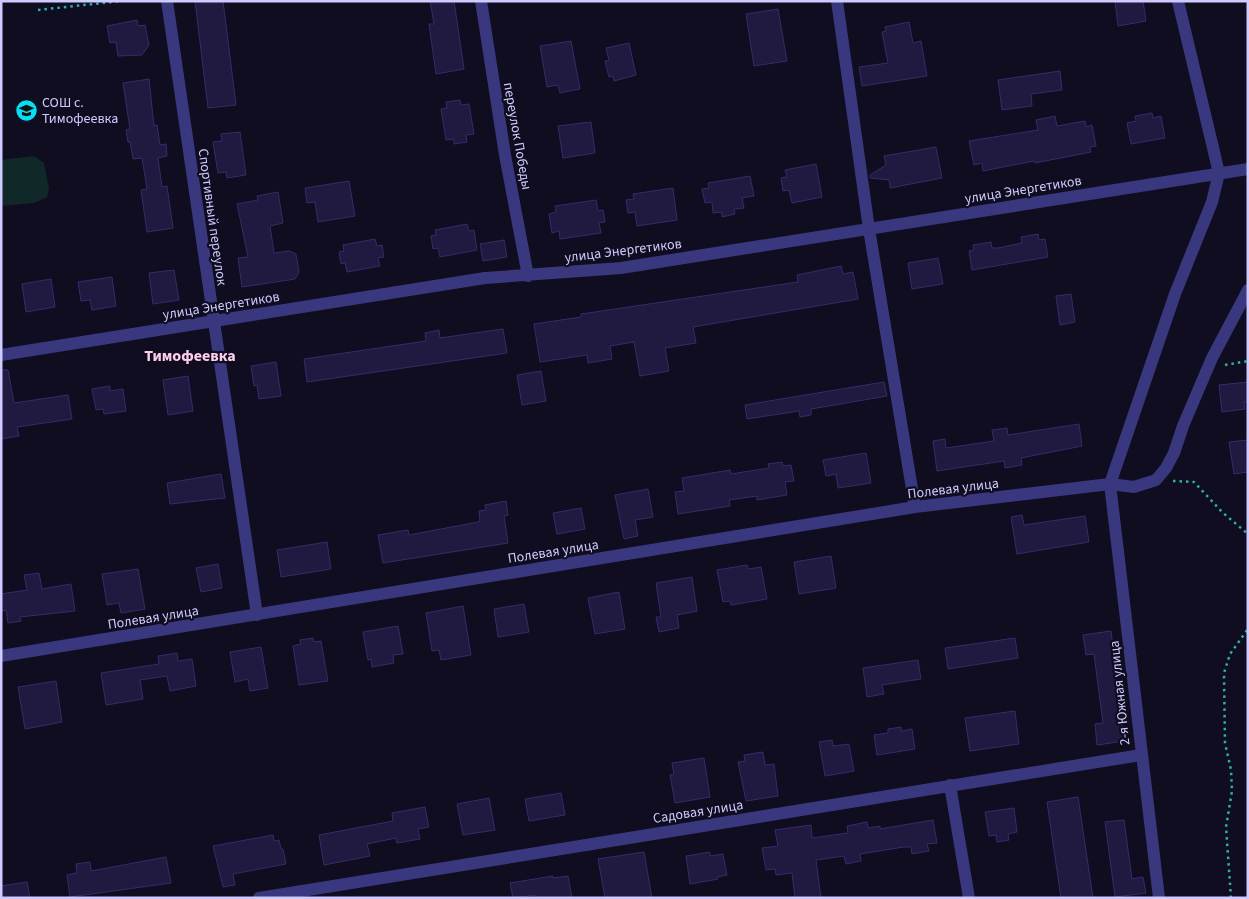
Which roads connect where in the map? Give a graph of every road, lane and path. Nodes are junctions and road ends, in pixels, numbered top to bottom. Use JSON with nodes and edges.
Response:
{"nodes":[{"id":1,"x":121,"y":1,"type":"edge"},
{"id":2,"x":167,"y":1,"type":"edge"},
{"id":3,"x":481,"y":1,"type":"edge"},
{"id":4,"x":837,"y":1,"type":"edge"},
{"id":5,"x":1178,"y":1,"type":"edge"},
{"id":6,"x":38,"y":10,"type":"dead end"},
{"id":7,"x":1248,"y":169,"type":"edge"},
{"id":8,"x":1219,"y":172,"type":"junction"},
{"id":9,"x":868,"y":229,"type":"junction"},
{"id":10,"x":528,"y":276,"type":"junction"},
{"id":11,"x":1248,"y":290,"type":"edge"},
{"id":12,"x":214,"y":321,"type":"junction"},
{"id":13,"x":1,"y":355,"type":"edge"},
{"id":14,"x":1248,"y":361,"type":"edge"},
{"id":15,"x":1208,"y":368,"type":"junction"},
{"id":16,"x":1156,"y":480,"type":"junction"},
{"id":17,"x":1110,"y":484,"type":"junction"},
{"id":18,"x":915,"y":507,"type":"junction"},
{"id":19,"x":1248,"y":534,"type":"edge"},
{"id":20,"x":257,"y":615,"type":"junction"},
{"id":21,"x":1248,"y":629,"type":"edge"},
{"id":22,"x":1,"y":656,"type":"edge"},
{"id":23,"x":1140,"y":755,"type":"junction"},
{"id":24,"x":950,"y":785,"type":"junction"},
{"id":25,"x":259,"y":898,"type":"edge"},
{"id":26,"x":969,"y":898,"type":"edge"},
{"id":27,"x":1159,"y":898,"type":"edge"},
{"id":28,"x":1230,"y":898,"type":"edge"}],
"edges":[{"from":1,"to":6,"type":"path"},
{"from":2,"to":12,"type":"street","name":"Спортивный переулок"},
{"from":3,"to":10,"type":"street","name":"переулок Победы"},
{"from":4,"to":9,"type":"street"},
{"from":5,"to":8,"type":"street"},
{"from":7,"to":8,"type":"street","name":"улица Энергетиков"},
{"from":8,"to":9,"type":"street","name":"улица Энергетиков"},
{"from":8,"to":17,"type":"street"},
{"from":9,"to":10,"type":"street","name":"улица Энергетиков"},
{"from":9,"to":18,"type":"street"},
{"from":10,"to":12,"type":"street","name":"улица Энергетиков"},
{"from":11,"to":15,"type":"street"},
{"from":12,"to":13,"type":"street","name":"улица Энергетиков"},
{"from":12,"to":20,"type":"street","name":"Спортивный переулок"},
{"from":14,"to":15,"type":"path"},
{"from":15,"to":16,"type":"street"},
{"from":16,"to":17,"type":"street","name":"Полевая улица"},
{"from":16,"to":19,"type":"path"},
{"from":17,"to":18,"type":"street","name":"Полевая улица"},
{"from":17,"to":23,"type":"street","name":"2-я Южная улица"},
{"from":18,"to":20,"type":"street","name":"Полевая улица"},
{"from":20,"to":22,"type":"street","name":"Полевая улица"},
{"from":21,"to":28,"type":"path"},
{"from":23,"to":24,"type":"street","name":"Садовая улица"},
{"from":23,"to":27,"type":"street","name":"2-я Южная улица"},
{"from":24,"to":25,"type":"street","name":"Садовая улица"},
{"from":24,"to":26,"type":"street"}]}
